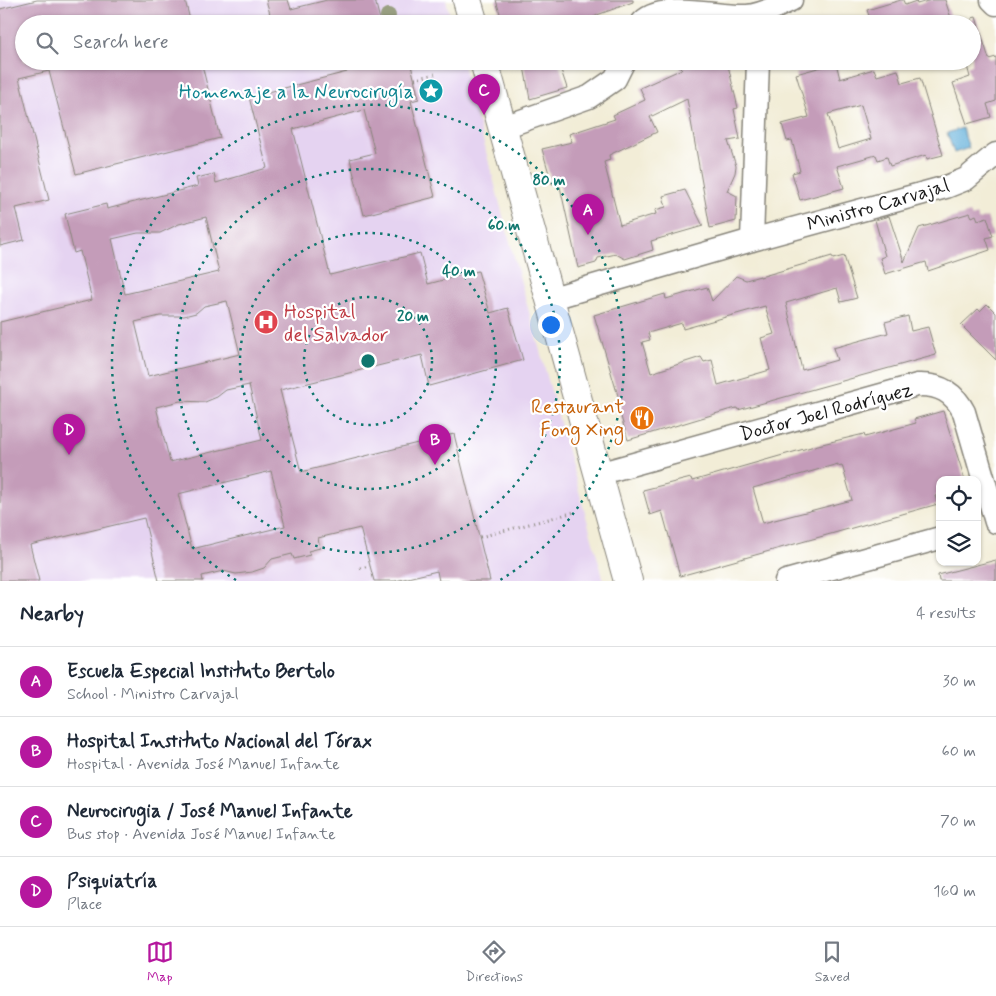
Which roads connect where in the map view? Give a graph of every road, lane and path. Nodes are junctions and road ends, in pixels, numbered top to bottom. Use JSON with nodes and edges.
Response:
{"nodes":[{"id":1,"x":467,"y":0,"type":"edge"},
{"id":2,"x":791,"y":0,"type":"edge"},
{"id":3,"x":992,"y":0,"type":"edge"},
{"id":4,"x":996,"y":4,"type":"edge"},
{"id":5,"x":471,"y":15,"type":"edge"},
{"id":6,"x":649,"y":15,"type":"edge"},
{"id":7,"x":732,"y":15,"type":"edge"},
{"id":8,"x":765,"y":15,"type":"edge"},
{"id":9,"x":486,"y":70,"type":"edge"},
{"id":10,"x":620,"y":70,"type":"edge"},
{"id":11,"x":758,"y":70,"type":"edge"},
{"id":12,"x":435,"y":74,"type":"dead end"},
{"id":13,"x":415,"y":79,"type":"dead end"},
{"id":14,"x":501,"y":128,"type":"junction"},
{"id":15,"x":996,"y":154,"type":"edge"},
{"id":16,"x":752,"y":240,"type":"junction"},
{"id":17,"x":549,"y":299,"type":"junction"},
{"id":18,"x":598,"y":474,"type":"junction"},
{"id":19,"x":575,"y":512,"type":"dead end"},
{"id":20,"x":996,"y":522,"type":"edge"},
{"id":21,"x":981,"y":526,"type":"edge"},
{"id":22,"x":480,"y":537,"type":"dead end"},
{"id":23,"x":936,"y":539,"type":"edge"},
{"id":24,"x":370,"y":566,"type":"dead end"},
{"id":25,"x":360,"y":568,"type":"dead end"},
{"id":26,"x":628,"y":581,"type":"edge"},
{"id":27,"x":786,"y":581,"type":"edge"}],
"edges":[{"from":1,"to":5,"type":"street"},
{"from":2,"to":8,"type":"street"},
{"from":3,"to":4,"type":"street"},
{"from":6,"to":7,"type":"street"},
{"from":9,"to":14,"type":"street"},
{"from":10,"to":14,"type":"street"},
{"from":11,"to":16,"type":"street"},
{"from":12,"to":13,"type":"path"},
{"from":14,"to":17,"type":"street"},
{"from":15,"to":16,"type":"street","name":"Ministro Carvajal"},
{"from":16,"to":17,"type":"street","name":"Ministro Carvajal"},
{"from":17,"to":18,"type":"street"},
{"from":18,"to":20,"type":"street","name":"Doctor Joel Rodríguez"},
{"from":18,"to":26,"type":"street"},
{"from":19,"to":22,"type":"path"},
{"from":20,"to":21,"type":"street"},
{"from":23,"to":27,"type":"street"},
{"from":24,"to":25,"type":"path"}]}
